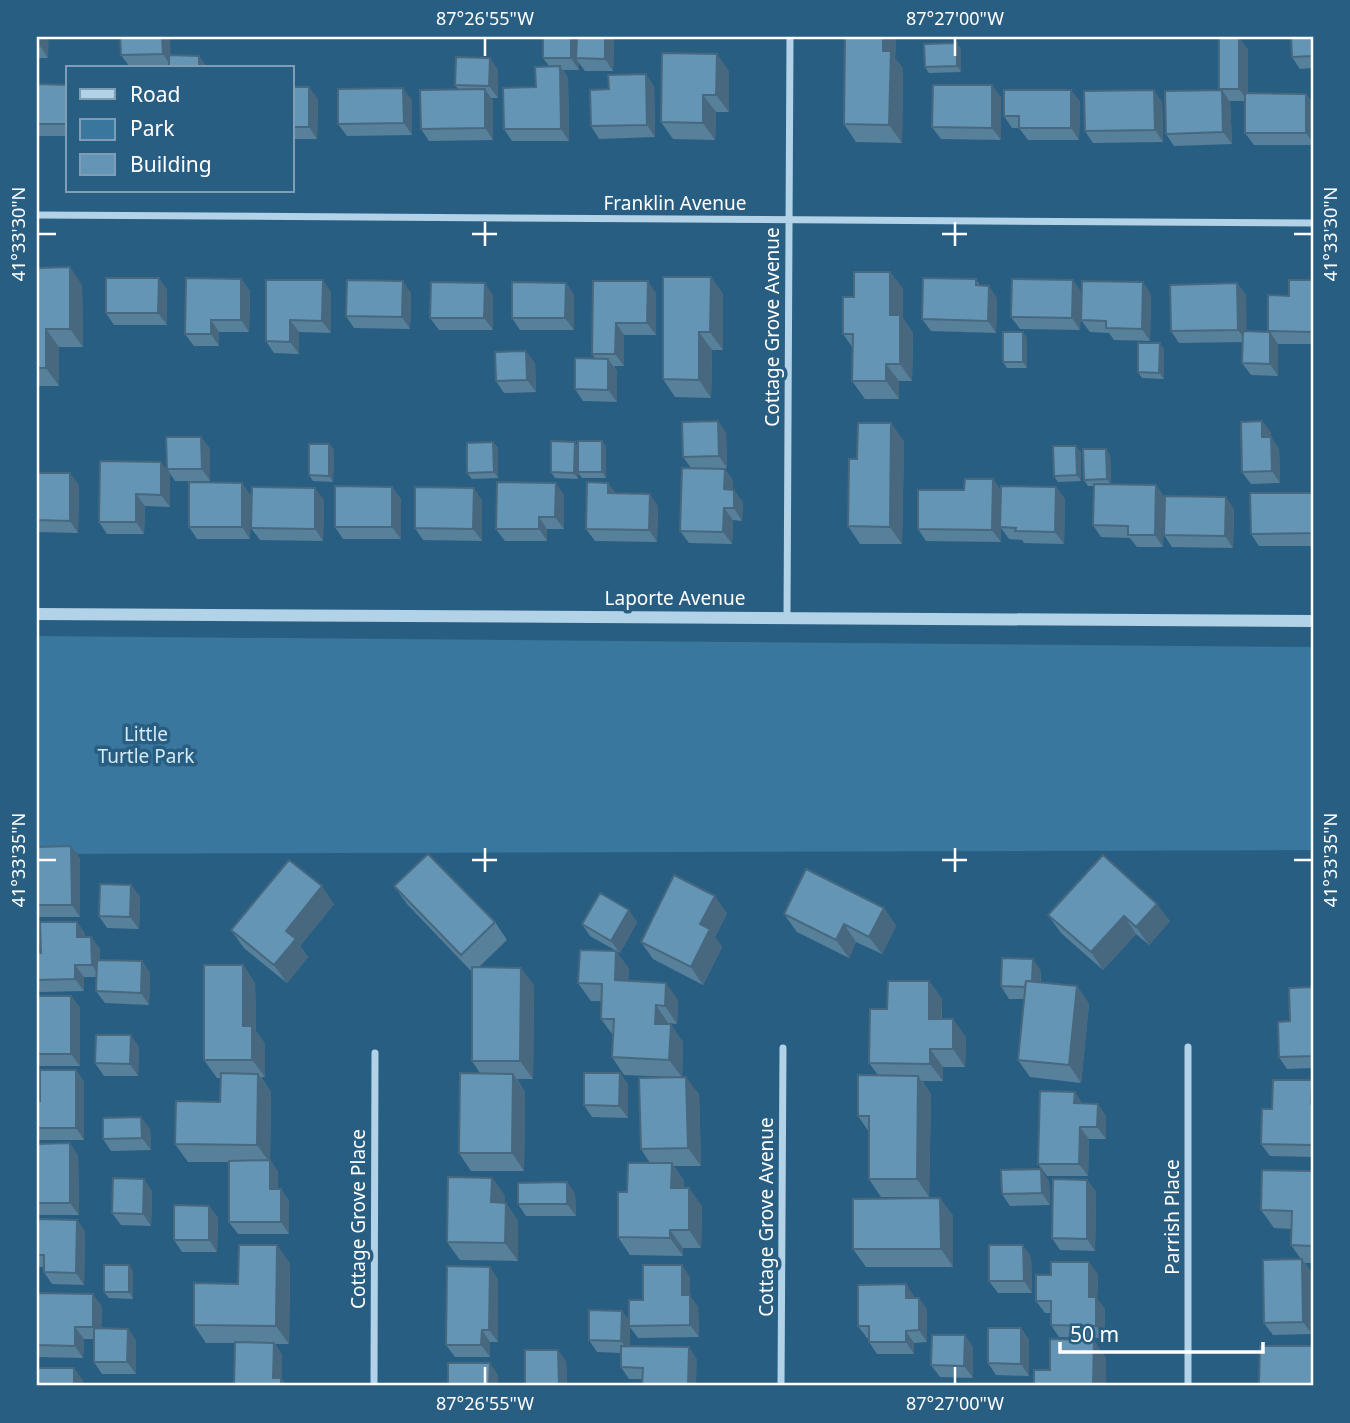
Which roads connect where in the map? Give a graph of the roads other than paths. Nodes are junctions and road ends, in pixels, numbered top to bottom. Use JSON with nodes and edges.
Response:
{"nodes":[{"id":1,"x":790,"y":37,"type":"edge"},
{"id":2,"x":37,"y":215,"type":"edge"},
{"id":3,"x":788,"y":220,"type":"junction"},
{"id":4,"x":1313,"y":223,"type":"edge"},
{"id":5,"x":37,"y":614,"type":"edge"},
{"id":6,"x":787,"y":617,"type":"junction"},
{"id":7,"x":1313,"y":621,"type":"edge"},
{"id":8,"x":1188,"y":1047,"type":"dead end"},
{"id":9,"x":783,"y":1048,"type":"dead end"},
{"id":10,"x":375,"y":1053,"type":"dead end"},
{"id":11,"x":373,"y":1386,"type":"edge"},
{"id":12,"x":781,"y":1386,"type":"edge"},
{"id":13,"x":1188,"y":1386,"type":"edge"}],
"edges":[{"from":1,"to":3,"type":"street","name":"Cottage Grove Avenue"},
{"from":2,"to":3,"type":"street","name":"Franklin Avenue"},
{"from":3,"to":4,"type":"street","name":"Franklin Avenue"},
{"from":3,"to":6,"type":"street","name":"Cottage Grove Avenue"},
{"from":5,"to":6,"type":"street","name":"Laporte Avenue"},
{"from":6,"to":7,"type":"street","name":"Laporte Avenue"},
{"from":8,"to":13,"type":"street","name":"Parrish Place"},
{"from":9,"to":12,"type":"street","name":"Cottage Grove Avenue"},
{"from":10,"to":11,"type":"street","name":"Cottage Grove Place"}]}
